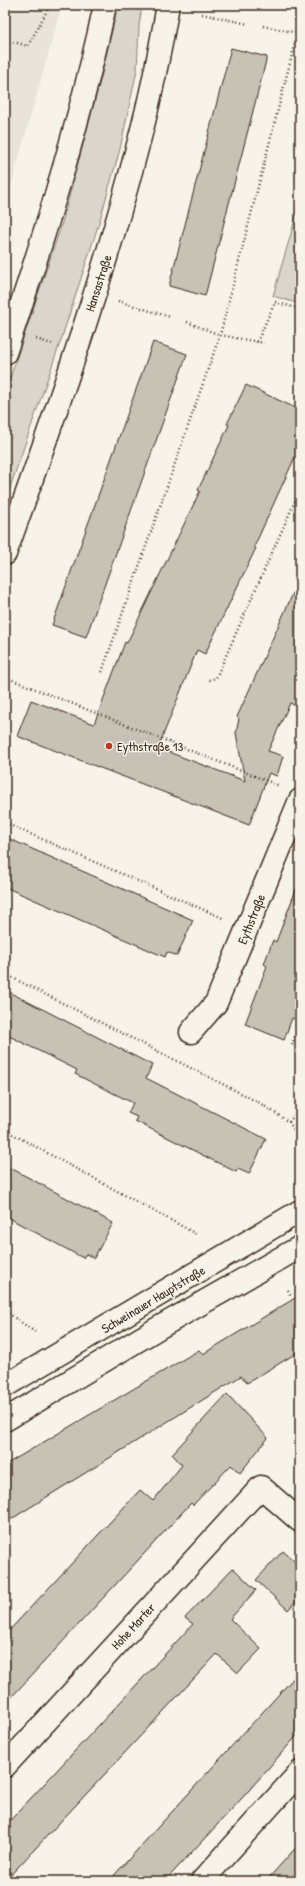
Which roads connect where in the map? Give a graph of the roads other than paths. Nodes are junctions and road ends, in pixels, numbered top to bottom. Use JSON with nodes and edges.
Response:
{"nodes":[{"id":1,"x":105,"y":5,"type":"edge"},
{"id":2,"x":168,"y":5,"type":"edge"},
{"id":3,"x":5,"y":352,"type":"edge"},
{"id":4,"x":5,"y":554,"type":"edge"},
{"id":5,"x":293,"y":794,"type":"edge"},
{"id":6,"x":191,"y":1032,"type":"dead end"},
{"id":7,"x":300,"y":1211,"type":"edge"},
{"id":8,"x":300,"y":1247,"type":"edge"},
{"id":9,"x":5,"y":1386,"type":"edge"},
{"id":10,"x":5,"y":1420,"type":"edge"},
{"id":11,"x":300,"y":1521,"type":"edge"},
{"id":12,"x":5,"y":1766,"type":"edge"},
{"id":13,"x":300,"y":1772,"type":"edge"},
{"id":14,"x":202,"y":1881,"type":"edge"}],
"edges":[{"from":1,"to":3,"type":"main road"},
{"from":2,"to":4,"type":"main road","name":"Hansastraße"},
{"from":5,"to":6,"type":"main road","name":"Eythstraße"},
{"from":7,"to":9,"type":"main road","name":"Schweinauer Hauptstraße"},
{"from":8,"to":10,"type":"main road"},
{"from":11,"to":12,"type":"main road","name":"Hohe Marter"},
{"from":13,"to":14,"type":"main road"}]}
